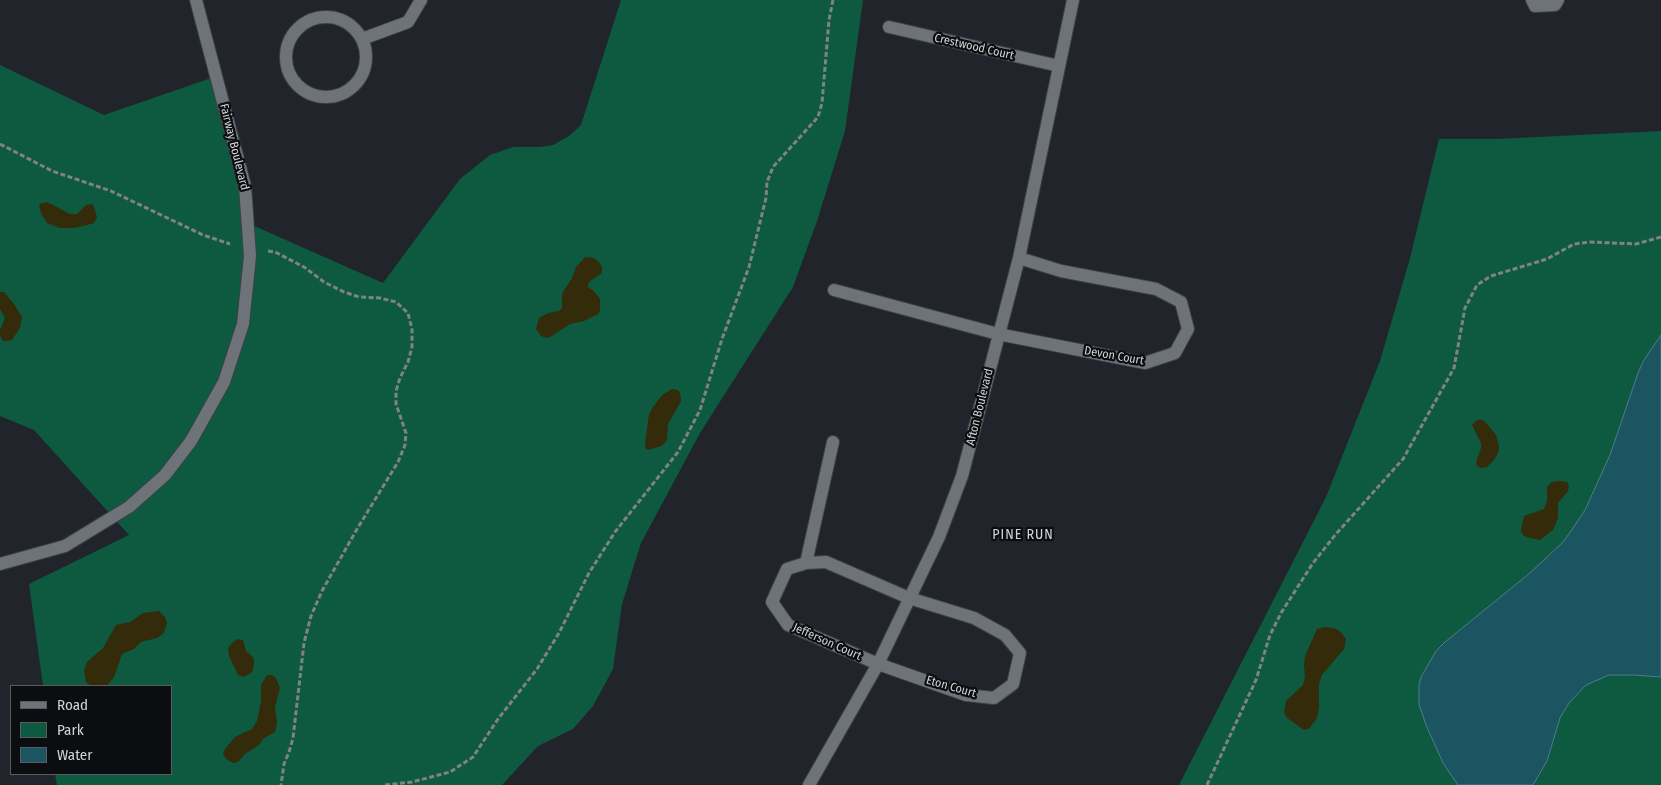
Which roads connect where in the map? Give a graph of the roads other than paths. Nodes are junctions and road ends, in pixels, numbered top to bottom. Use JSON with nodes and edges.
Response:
{"nodes":[{"id":1,"x":196,"y":0,"type":"edge"},
{"id":2,"x":421,"y":0,"type":"edge"},
{"id":3,"x":1073,"y":0,"type":"edge"},
{"id":4,"x":1532,"y":0,"type":"edge"},
{"id":5,"x":1558,"y":0,"type":"edge"},
{"id":6,"x":889,"y":27,"type":"dead end"},
{"id":7,"x":362,"y":39,"type":"junction"},
{"id":8,"x":1060,"y":66,"type":"junction"},
{"id":9,"x":1019,"y":258,"type":"junction"},
{"id":10,"x":834,"y":290,"type":"dead end"},
{"id":11,"x":998,"y":334,"type":"junction"},
{"id":12,"x":833,"y":442,"type":"dead end"},
{"id":13,"x":806,"y":563,"type":"junction"},
{"id":14,"x":0,"y":564,"type":"edge"},
{"id":15,"x":909,"y":598,"type":"junction"},
{"id":16,"x":878,"y":664,"type":"junction"},
{"id":17,"x":809,"y":785,"type":"edge"}],
"edges":[{"from":1,"to":14,"type":"street","name":"Fairway Boulevard"},
{"from":2,"to":7,"type":"street"},
{"from":3,"to":8,"type":"street","name":"Afton Boulevard"},
{"from":4,"to":5,"type":"street"},
{"from":6,"to":8,"type":"street","name":"Crestwood Court"},
{"from":7,"to":7,"type":"street"},
{"from":8,"to":9,"type":"street","name":"Afton Boulevard"},
{"from":9,"to":11,"type":"street","name":"Afton Boulevard"},
{"from":9,"to":11,"type":"street","name":"Devon Court"},
{"from":10,"to":11,"type":"street","name":"Devon Court"},
{"from":11,"to":15,"type":"street","name":"Afton Boulevard"},
{"from":12,"to":13,"type":"street"},
{"from":13,"to":15,"type":"street","name":"Jefferson Court"},
{"from":13,"to":16,"type":"street","name":"Jefferson Court"},
{"from":15,"to":16,"type":"street","name":"Afton Boulevard"},
{"from":15,"to":16,"type":"street","name":"Eton Court"},
{"from":16,"to":17,"type":"street","name":"Afton Boulevard"}]}
